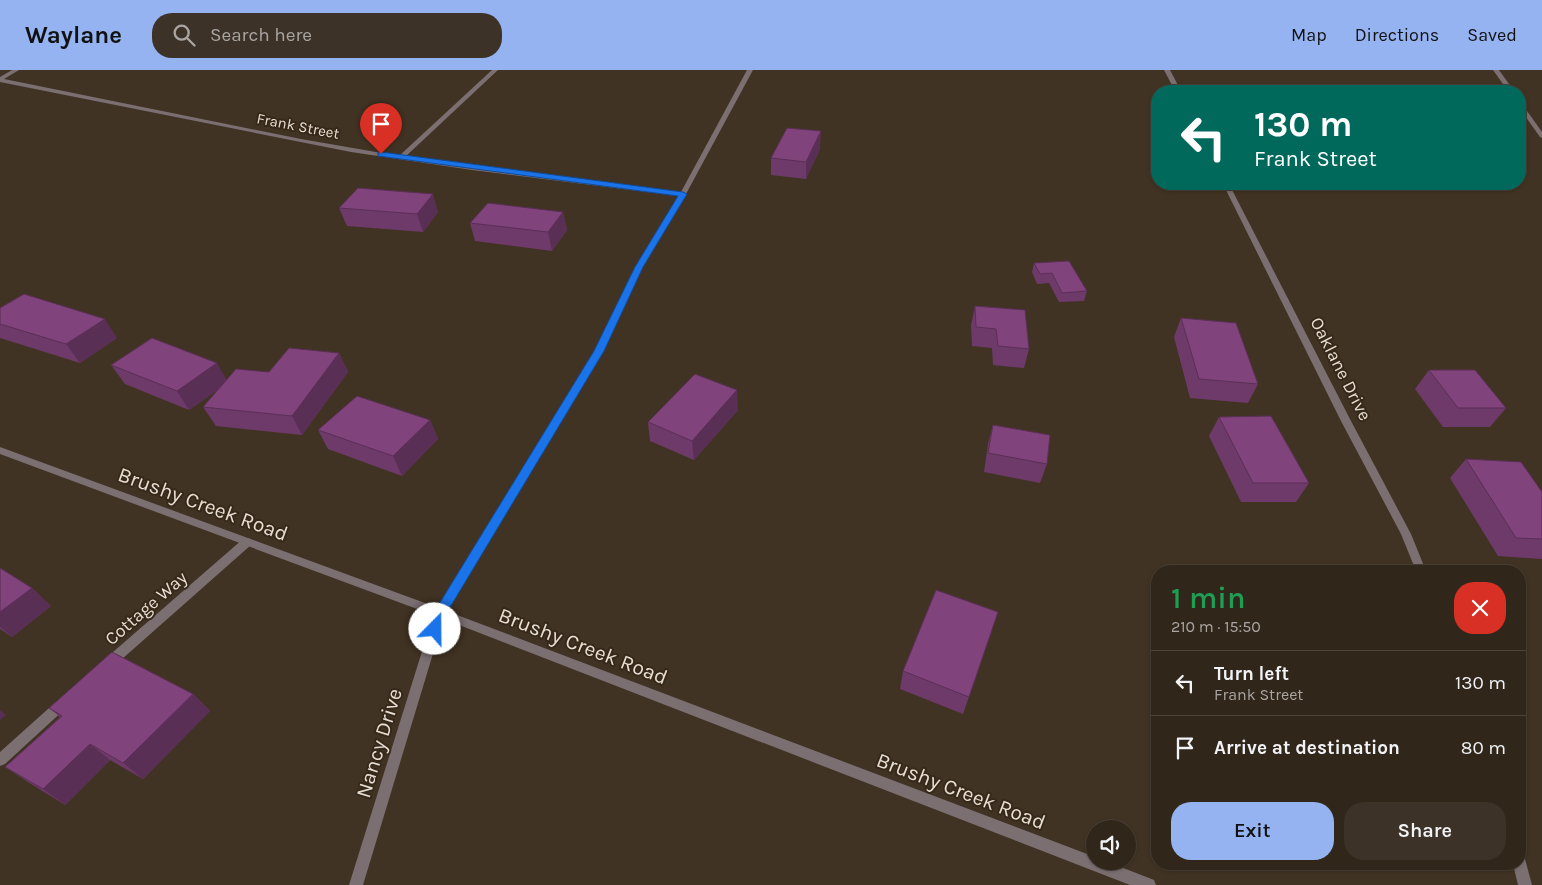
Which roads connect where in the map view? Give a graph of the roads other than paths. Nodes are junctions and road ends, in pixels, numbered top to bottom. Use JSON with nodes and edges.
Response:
{"nodes":[{"id":1,"x":16,"y":70,"type":"edge"},
{"id":2,"x":495,"y":70,"type":"edge"},
{"id":3,"x":750,"y":70,"type":"edge"},
{"id":4,"x":1167,"y":70,"type":"edge"},
{"id":5,"x":1496,"y":70,"type":"edge"},
{"id":6,"x":0,"y":79,"type":"edge"},
{"id":7,"x":1175,"y":85,"type":"edge"},
{"id":8,"x":1507,"y":85,"type":"edge"},
{"id":9,"x":1526,"y":113,"type":"edge"},
{"id":10,"x":1542,"y":136,"type":"edge"},
{"id":11,"x":400,"y":158,"type":"junction"},
{"id":12,"x":1229,"y":190,"type":"edge"},
{"id":13,"x":683,"y":194,"type":"junction"},
{"id":14,"x":0,"y":450,"type":"edge"},
{"id":15,"x":248,"y":542,"type":"junction"},
{"id":16,"x":1419,"y":565,"type":"edge"},
{"id":17,"x":440,"y":613,"type":"junction"},
{"id":18,"x":99,"y":672,"type":"edge"},
{"id":19,"x":70,"y":698,"type":"edge"},
{"id":20,"x":0,"y":760,"type":"edge"},
{"id":21,"x":1521,"y":870,"type":"edge"},
{"id":22,"x":356,"y":885,"type":"edge"},
{"id":23,"x":1149,"y":885,"type":"edge"},
{"id":24,"x":1525,"y":885,"type":"edge"}],
"edges":[{"from":1,"to":6,"type":"street"},
{"from":2,"to":11,"type":"street"},
{"from":3,"to":13,"type":"street","name":"Nancy Drive"},
{"from":4,"to":7,"type":"street"},
{"from":5,"to":8,"type":"street"},
{"from":6,"to":11,"type":"street","name":"Frank Street"},
{"from":9,"to":10,"type":"street"},
{"from":11,"to":13,"type":"street","name":"Frank Street"},
{"from":12,"to":16,"type":"street","name":"Oaklane Drive"},
{"from":13,"to":17,"type":"street","name":"Nancy Drive"},
{"from":14,"to":15,"type":"street","name":"Brushy Creek Road"},
{"from":15,"to":17,"type":"street","name":"Brushy Creek Road"},
{"from":15,"to":18,"type":"street","name":"Cottage Way"},
{"from":17,"to":22,"type":"street","name":"Nancy Drive"},
{"from":17,"to":23,"type":"street","name":"Brushy Creek Road"},
{"from":19,"to":20,"type":"street"},
{"from":21,"to":24,"type":"street"}]}
